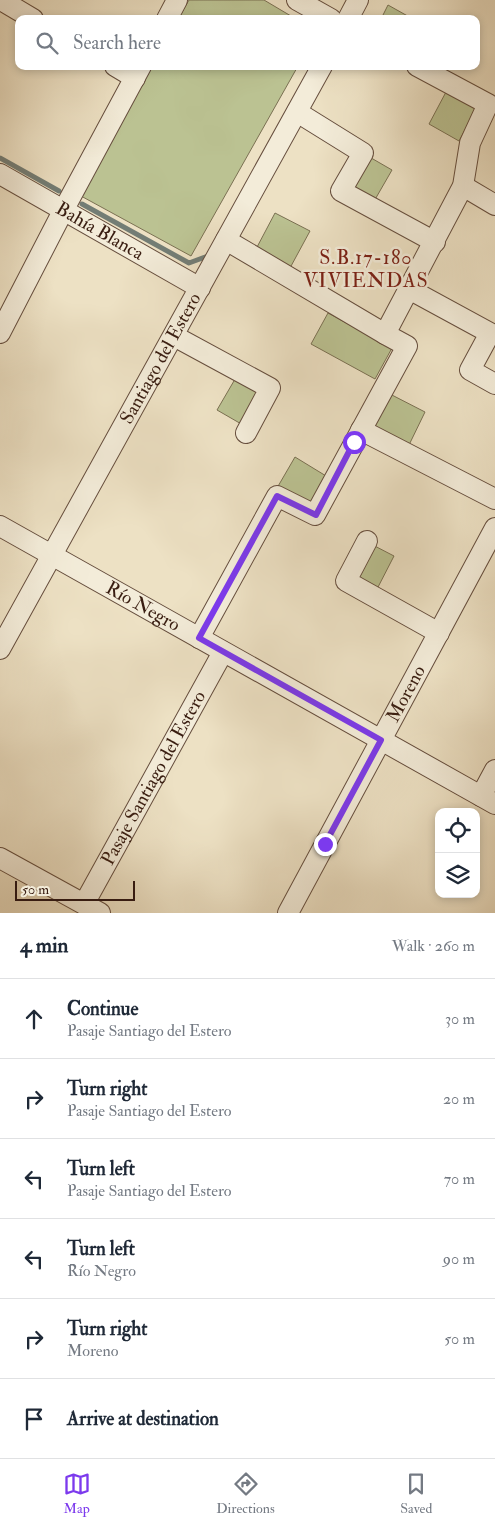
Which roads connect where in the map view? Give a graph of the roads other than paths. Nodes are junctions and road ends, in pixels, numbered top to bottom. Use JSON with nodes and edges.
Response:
{"nodes":[{"id":1,"x":1,"y":0,"type":"edge"},
{"id":2,"x":178,"y":0,"type":"edge"},
{"id":3,"x":297,"y":0,"type":"edge"},
{"id":4,"x":358,"y":0,"type":"edge"},
{"id":5,"x":26,"y":15,"type":"edge"},
{"id":6,"x":169,"y":15,"type":"edge"},
{"id":7,"x":324,"y":15,"type":"edge"},
{"id":8,"x":350,"y":15,"type":"edge"},
{"id":9,"x":320,"y":70,"type":"edge"},
{"id":10,"x":424,"y":70,"type":"edge"},
{"id":11,"x":138,"y":72,"type":"edge"},
{"id":12,"x":297,"y":112,"type":"junction"},
{"id":13,"x":0,"y":174,"type":"edge"},
{"id":14,"x":463,"y":186,"type":"junction"},
{"id":15,"x":495,"y":205,"type":"edge"},
{"id":16,"x":63,"y":211,"type":"junction"},
{"id":17,"x":226,"y":240,"type":"junction"},
{"id":18,"x":435,"y":242,"type":"junction"},
{"id":19,"x":200,"y":288,"type":"junction"},
{"id":20,"x":410,"y":289,"type":"junction"},
{"id":21,"x":2,"y":326,"type":"edge"},
{"id":22,"x":385,"y":334,"type":"junction"},
{"id":23,"x":174,"y":336,"type":"junction"},
{"id":24,"x":495,"y":384,"type":"edge"},
{"id":25,"x":361,"y":430,"type":"junction"},
{"id":26,"x":246,"y":433,"type":"dead end"},
{"id":27,"x":495,"y":499,"type":"edge"},
{"id":28,"x":0,"y":526,"type":"edge"},
{"id":29,"x":495,"y":528,"type":"edge"},
{"id":30,"x":367,"y":541,"type":"dead end"},
{"id":31,"x":53,"y":555,"type":"junction"},
{"id":32,"x":439,"y":632,"type":"junction"},
{"id":33,"x":199,"y":638,"type":"junction"},
{"id":34,"x":0,"y":650,"type":"edge"},
{"id":35,"x":223,"y":652,"type":"junction"},
{"id":36,"x":381,"y":740,"type":"junction"},
{"id":37,"x":495,"y":770,"type":"edge"},
{"id":38,"x":488,"y":800,"type":"edge"},
{"id":39,"x":0,"y":858,"type":"edge"},
{"id":40,"x":92,"y":908,"type":"edge"},
{"id":41,"x":288,"y":913,"type":"edge"}],
"edges":[{"from":1,"to":5,"type":"street"},
{"from":2,"to":6,"type":"street"},
{"from":3,"to":7,"type":"street"},
{"from":4,"to":8,"type":"street"},
{"from":9,"to":12,"type":"street","name":"Santiago del Estero"},
{"from":10,"to":14,"type":"street"},
{"from":11,"to":16,"type":"street"},
{"from":12,"to":17,"type":"street","name":"Santiago del Estero"},
{"from":12,"to":18,"type":"street"},
{"from":13,"to":16,"type":"street","name":"Bahía Blanca"},
{"from":14,"to":15,"type":"street"},
{"from":14,"to":18,"type":"street"},
{"from":16,"to":19,"type":"street","name":"Bahía Blanca"},
{"from":16,"to":21,"type":"street"},
{"from":17,"to":19,"type":"street","name":"Santiago del Estero"},
{"from":17,"to":22,"type":"street"},
{"from":18,"to":20,"type":"street"},
{"from":19,"to":23,"type":"street","name":"Santiago del Estero"},
{"from":20,"to":22,"type":"street"},
{"from":20,"to":24,"type":"street"},
{"from":22,"to":25,"type":"street"},
{"from":23,"to":26,"type":"street"},
{"from":23,"to":31,"type":"street","name":"Santiago del Estero"},
{"from":25,"to":27,"type":"street"},
{"from":25,"to":33,"type":"street"},
{"from":28,"to":31,"type":"street","name":"Río Negro"},
{"from":29,"to":32,"type":"street","name":"Moreno"},
{"from":30,"to":32,"type":"street"},
{"from":31,"to":33,"type":"street","name":"Río Negro"},
{"from":31,"to":34,"type":"street","name":"Santiago del Estero"},
{"from":32,"to":36,"type":"street","name":"Moreno"},
{"from":33,"to":35,"type":"street","name":"Río Negro"},
{"from":35,"to":36,"type":"street","name":"Río Negro"},
{"from":35,"to":40,"type":"street","name":"Pasaje Santiago del Estero"},
{"from":36,"to":38,"type":"street","name":"Río Negro"},
{"from":36,"to":41,"type":"street","name":"Moreno"},
{"from":37,"to":38,"type":"street"},
{"from":39,"to":40,"type":"street"}]}
